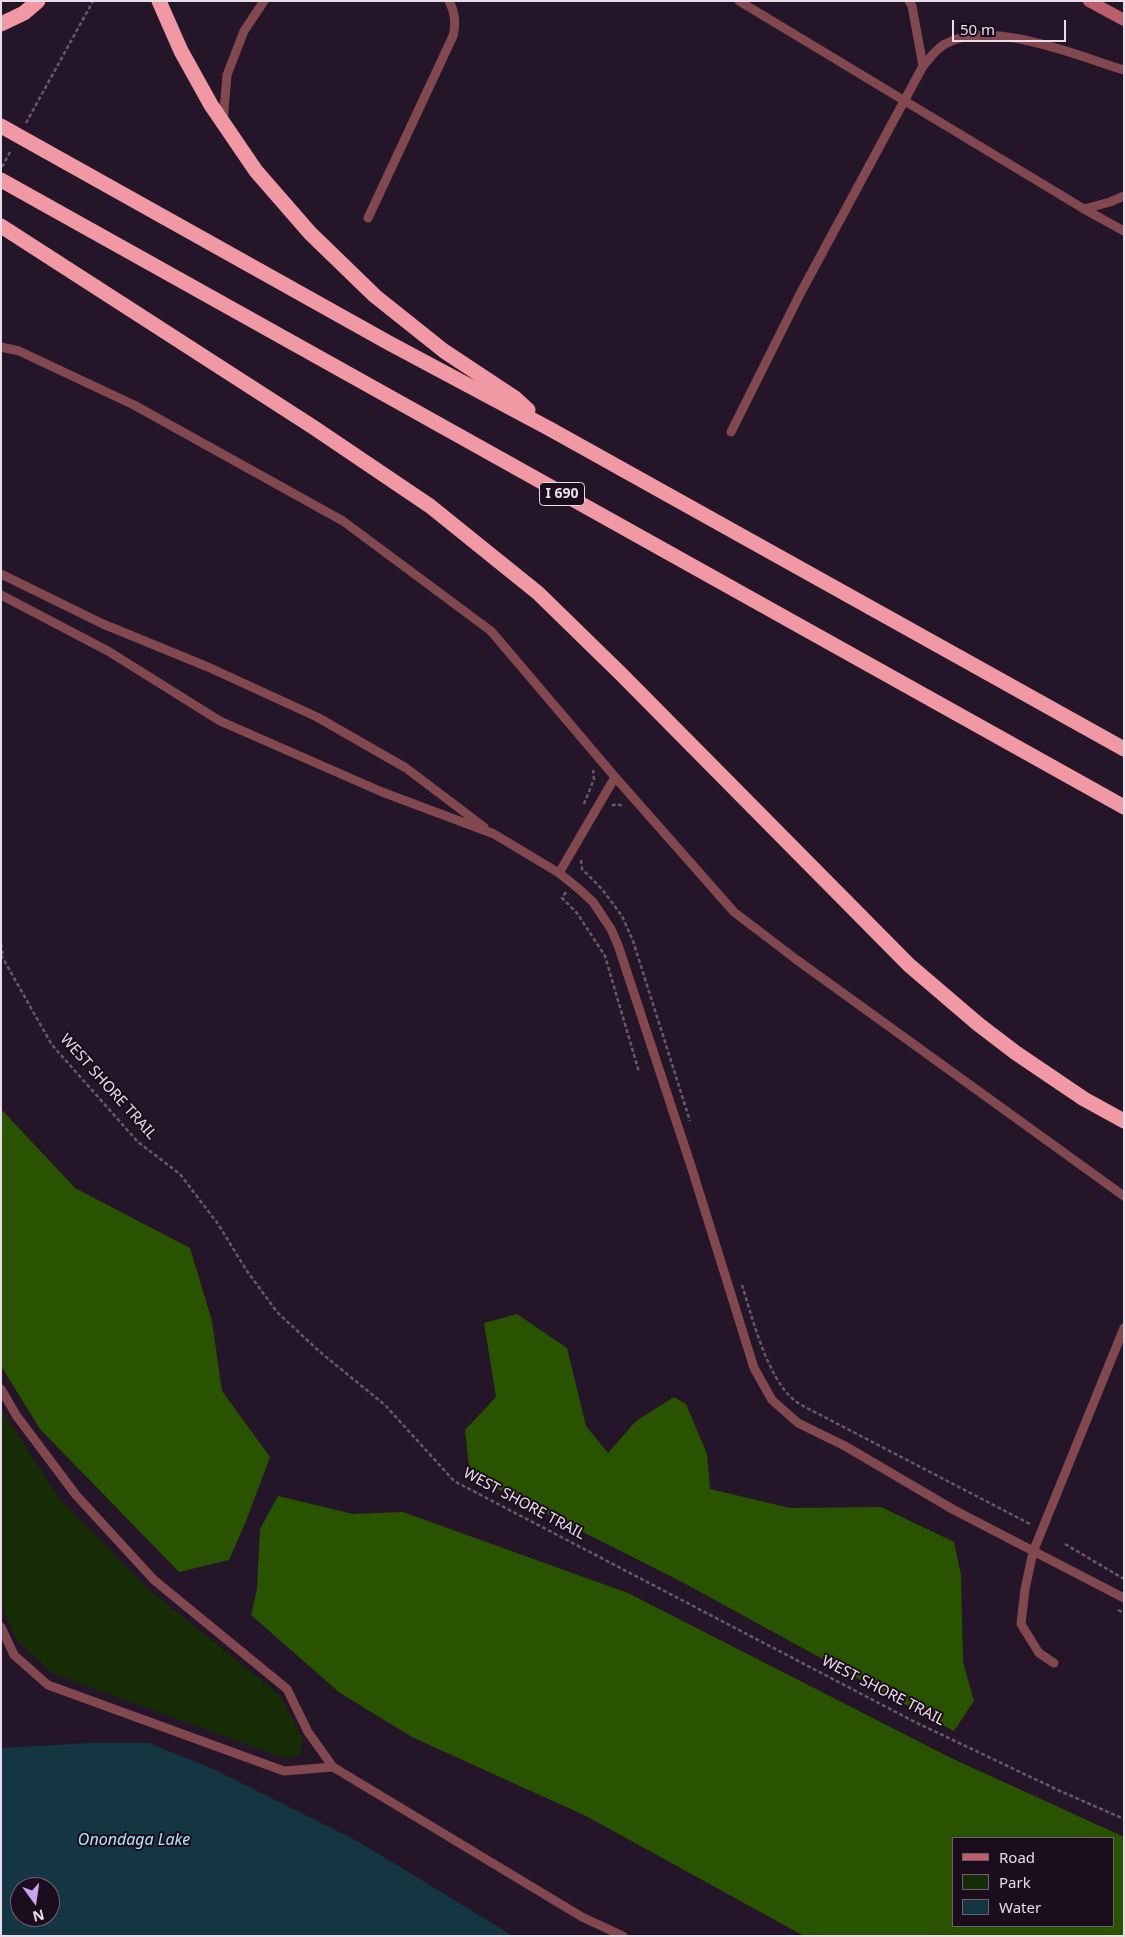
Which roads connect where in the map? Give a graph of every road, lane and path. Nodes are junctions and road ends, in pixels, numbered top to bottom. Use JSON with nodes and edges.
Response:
{"nodes":[{"id":1,"x":38,"y":1,"type":"edge"},
{"id":2,"x":93,"y":1,"type":"edge"},
{"id":3,"x":159,"y":1,"type":"edge"},
{"id":4,"x":264,"y":1,"type":"edge"},
{"id":5,"x":450,"y":1,"type":"edge"},
{"id":6,"x":738,"y":1,"type":"edge"},
{"id":7,"x":909,"y":1,"type":"edge"},
{"id":8,"x":1089,"y":1,"type":"edge"},
{"id":9,"x":1124,"y":20,"type":"edge"},
{"id":10,"x":1,"y":24,"type":"edge"},
{"id":11,"x":923,"y":66,"type":"junction"},
{"id":12,"x":1124,"y":70,"type":"edge"},
{"id":13,"x":223,"y":122,"type":"junction"},
{"id":14,"x":1,"y":126,"type":"edge"},
{"id":15,"x":24,"y":126,"type":"dead end"},
{"id":16,"x":15,"y":143,"type":"dead end"},
{"id":17,"x":1,"y":168,"type":"edge"},
{"id":18,"x":1,"y":180,"type":"edge"},
{"id":19,"x":1124,"y":196,"type":"edge"},
{"id":20,"x":1084,"y":209,"type":"junction"},
{"id":21,"x":368,"y":218,"type":"dead end"},
{"id":22,"x":1,"y":226,"type":"edge"},
{"id":23,"x":1124,"y":231,"type":"edge"},
{"id":24,"x":1,"y":347,"type":"edge"},
{"id":25,"x":550,"y":429,"type":"junction"},
{"id":26,"x":730,"y":432,"type":"dead end"},
{"id":27,"x":1,"y":574,"type":"edge"},
{"id":28,"x":1,"y":595,"type":"edge"},
{"id":29,"x":1124,"y":749,"type":"edge"},
{"id":30,"x":615,"y":777,"type":"junction"},
{"id":31,"x":1124,"y":807,"type":"edge"},
{"id":32,"x":494,"y":834,"type":"junction"},
{"id":33,"x":582,"y":869,"type":"dead end"},
{"id":34,"x":559,"y":873,"type":"junction"},
{"id":35,"x":586,"y":873,"type":"dead end"},
{"id":36,"x":572,"y":883,"type":"junction"},
{"id":37,"x":1,"y":944,"type":"edge"},
{"id":38,"x":1,"y":955,"type":"edge"},
{"id":39,"x":4,"y":959,"type":"junction"},
{"id":40,"x":639,"y":1072,"type":"dead end"},
{"id":41,"x":1124,"y":1121,"type":"edge"},
{"id":42,"x":692,"y":1128,"type":"dead end"},
{"id":43,"x":1124,"y":1196,"type":"edge"},
{"id":44,"x":742,"y":1284,"type":"dead end"},
{"id":45,"x":1124,"y":1328,"type":"edge"},
{"id":46,"x":1,"y":1389,"type":"edge"},
{"id":47,"x":1030,"y":1524,"type":"dead end"},
{"id":48,"x":1065,"y":1544,"type":"dead end"},
{"id":49,"x":1033,"y":1552,"type":"junction"},
{"id":50,"x":1124,"y":1579,"type":"edge"},
{"id":51,"x":1124,"y":1598,"type":"edge"},
{"id":52,"x":1,"y":1626,"type":"edge"},
{"id":53,"x":1054,"y":1663,"type":"dead end"},
{"id":54,"x":333,"y":1768,"type":"junction"},
{"id":55,"x":1124,"y":1818,"type":"edge"},
{"id":56,"x":623,"y":1936,"type":"edge"}],
"edges":[{"from":1,"to":10,"type":"highway"},
{"from":2,"to":15,"type":"path"},
{"from":3,"to":13,"type":"highway"},
{"from":4,"to":13,"type":"lane"},
{"from":5,"to":21,"type":"lane"},
{"from":6,"to":20,"type":"lane"},
{"from":7,"to":11,"type":"lane"},
{"from":8,"to":9,"type":"main road"},
{"from":11,"to":12,"type":"lane"},
{"from":11,"to":26,"type":"lane"},
{"from":13,"to":25,"type":"highway"},
{"from":14,"to":25,"type":"highway"},
{"from":16,"to":17,"type":"path"},
{"from":18,"to":31,"type":"highway","number":"I 690"},
{"from":19,"to":20,"type":"lane"},
{"from":20,"to":23,"type":"lane"},
{"from":22,"to":41,"type":"highway"},
{"from":24,"to":30,"type":"lane"},
{"from":25,"to":29,"type":"highway"},
{"from":27,"to":32,"type":"lane"},
{"from":28,"to":32,"type":"lane"},
{"from":30,"to":34,"type":"lane"},
{"from":30,"to":43,"type":"lane"},
{"from":32,"to":34,"type":"lane"},
{"from":33,"to":36,"type":"path"},
{"from":34,"to":36,"type":"lane"},
{"from":35,"to":42,"type":"path"},
{"from":36,"to":40,"type":"path"},
{"from":36,"to":49,"type":"lane"},
{"from":37,"to":39,"type":"path","name":"WEST SHORE TRAIL"},
{"from":38,"to":39,"type":"path","name":"WEST SHORE TRAIL"},
{"from":39,"to":55,"type":"path","name":"WEST SHORE TRAIL"},
{"from":44,"to":47,"type":"path"},
{"from":45,"to":49,"type":"lane"},
{"from":46,"to":54,"type":"lane"},
{"from":48,"to":50,"type":"path"},
{"from":49,"to":51,"type":"lane"},
{"from":49,"to":53,"type":"lane"},
{"from":52,"to":54,"type":"lane"},
{"from":54,"to":56,"type":"lane"}]}
